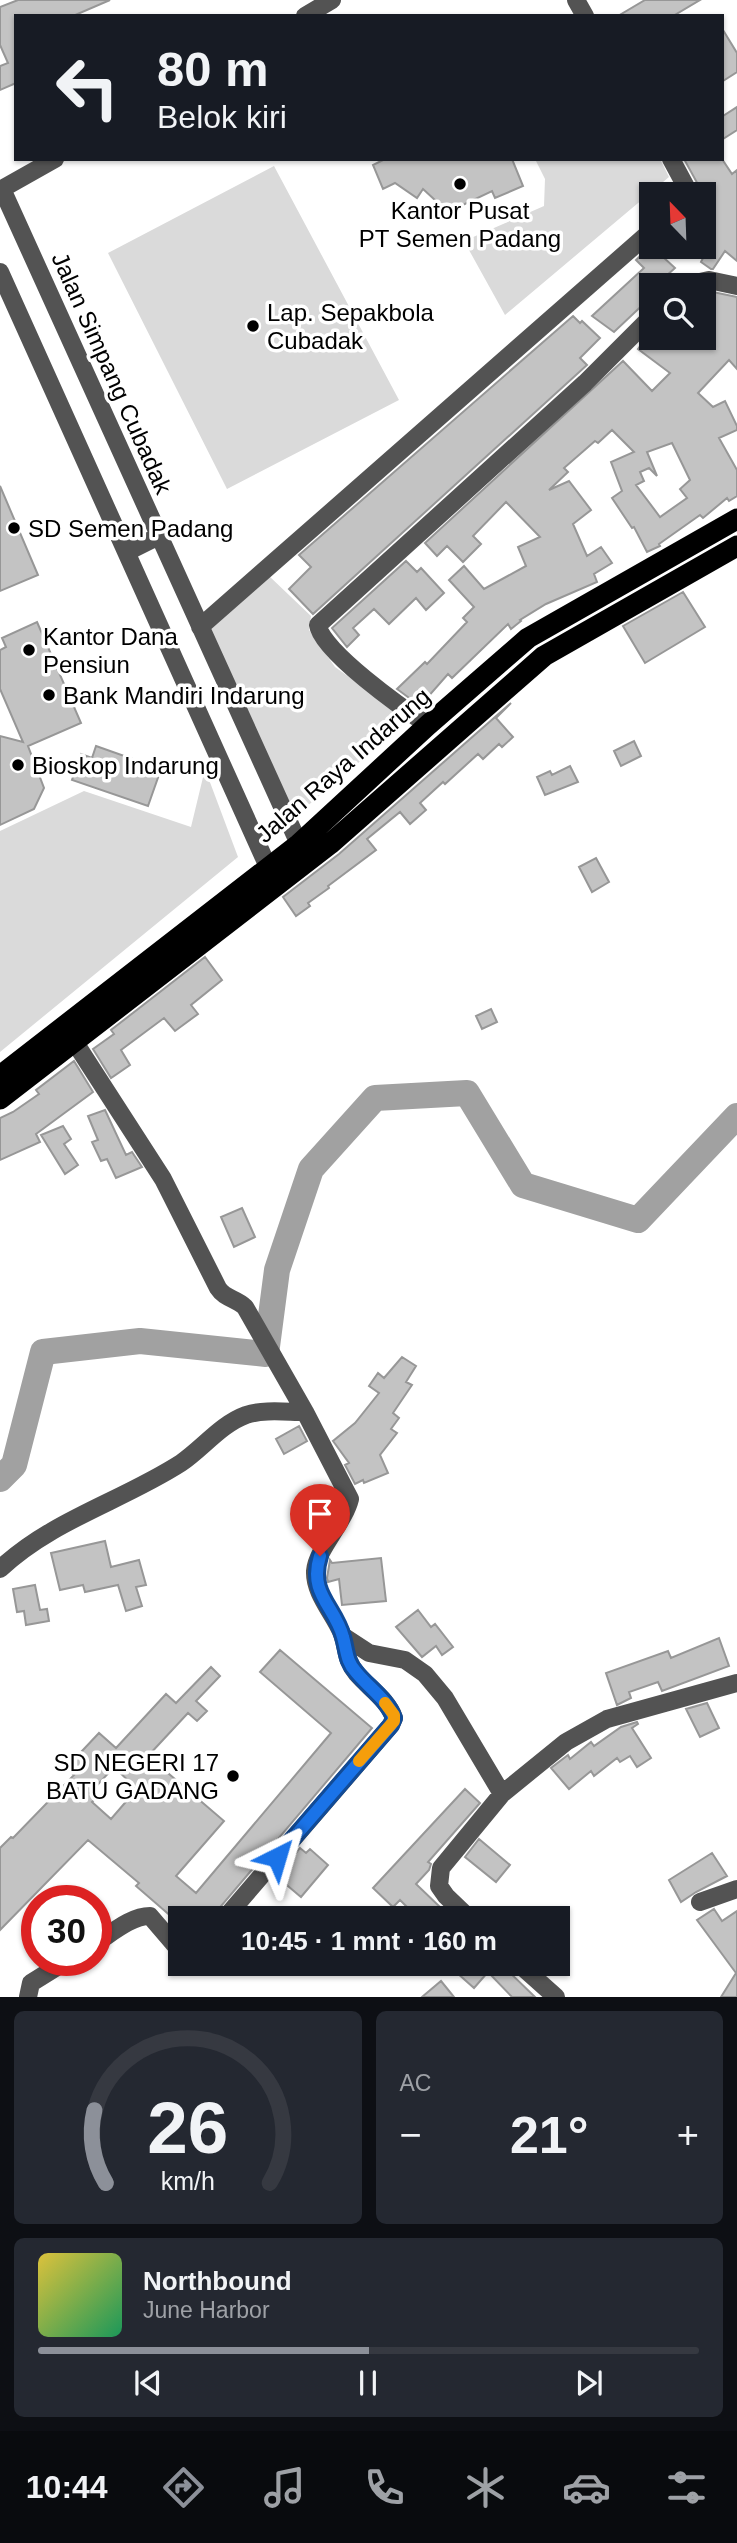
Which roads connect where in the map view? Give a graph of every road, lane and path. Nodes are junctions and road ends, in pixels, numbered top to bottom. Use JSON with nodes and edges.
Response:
{"nodes":[{"id":1,"x":332,"y":0,"type":"edge"},
{"id":2,"x":308,"y":14,"type":"edge"},
{"id":3,"x":52,"y":161,"type":"edge"},
{"id":4,"x":672,"y":161,"type":"edge"},
{"id":5,"x":683,"y":182,"type":"edge"},
{"id":6,"x":1,"y":190,"type":"edge"},
{"id":7,"x":639,"y":242,"type":"edge"},
{"id":8,"x":0,"y":272,"type":"edge"},
{"id":9,"x":716,"y":282,"type":"edge"},
{"id":10,"x":737,"y":286,"type":"edge"},
{"id":11,"x":639,"y":329,"type":"edge"},
{"id":12,"x":737,"y":519,"type":"edge"},
{"id":13,"x":159,"y":536,"type":"junction"},
{"id":14,"x":704,"y":539,"type":"junction"},
{"id":15,"x":737,"y":546,"type":"edge"},
{"id":16,"x":127,"y":552,"type":"junction"},
{"id":17,"x":715,"y":559,"type":"junction"},
{"id":18,"x":200,"y":627,"type":"junction"},
{"id":19,"x":428,"y":725,"type":"junction"},
{"id":20,"x":299,"y":844,"type":"junction"},
{"id":21,"x":267,"y":867,"type":"junction"},
{"id":22,"x":300,"y":868,"type":"junction"},
{"id":23,"x":277,"y":887,"type":"junction"},
{"id":24,"x":74,"y":1041,"type":"junction"},
{"id":25,"x":0,"y":1076,"type":"edge"},
{"id":26,"x":0,"y":1098,"type":"edge"},
{"id":27,"x":305,"y":1412,"type":"junction"},
{"id":28,"x":0,"y":1569,"type":"edge"},
{"id":29,"x":343,"y":1636,"type":"junction"},
{"id":30,"x":735,"y":1689,"type":"edge"},
{"id":31,"x":502,"y":1794,"type":"junction"},
{"id":32,"x":737,"y":1889,"type":"edge"},
{"id":33,"x":700,"y":1902,"type":"dead end"},
{"id":34,"x":235,"y":1906,"type":"edge"},
{"id":35,"x":456,"y":1906,"type":"edge"},
{"id":36,"x":112,"y":1933,"type":"edge"},
{"id":37,"x":168,"y":1937,"type":"edge"},
{"id":38,"x":43,"y":1976,"type":"edge"},
{"id":39,"x":532,"y":1976,"type":"edge"},
{"id":40,"x":28,"y":1997,"type":"edge"},
{"id":41,"x":556,"y":1997,"type":"edge"}],
"edges":[{"from":1,"to":2,"type":"street"},
{"from":3,"to":6,"type":"street"},
{"from":4,"to":5,"type":"street"},
{"from":6,"to":13,"type":"street","name":"Jalan Simpang Cubadak"},
{"from":7,"to":18,"type":"street"},
{"from":8,"to":16,"type":"street"},
{"from":9,"to":10,"type":"street"},
{"from":11,"to":19,"type":"street"},
{"from":12,"to":14,"type":"highway","name":"Jalan Raya Indarung"},
{"from":13,"to":16,"type":"street"},
{"from":13,"to":18,"type":"street","name":"Jalan Simpang Cubadak"},
{"from":14,"to":17,"type":"highway"},
{"from":14,"to":19,"type":"highway","name":"Jalan Raya Indarung"},
{"from":15,"to":17,"type":"highway","name":"Jalan Raya Indarung"},
{"from":16,"to":21,"type":"street"},
{"from":17,"to":22,"type":"highway","name":"Jalan Raya Indarung"},
{"from":18,"to":20,"type":"street","name":"Jalan Simpang Cubadak"},
{"from":19,"to":20,"type":"highway","name":"Jalan Raya Indarung"},
{"from":20,"to":21,"type":"highway","name":"Jalan Raya Indarung"},
{"from":20,"to":22,"type":"street"},
{"from":21,"to":23,"type":"street"},
{"from":21,"to":25,"type":"highway","name":"Jalan Raya Indarung"},
{"from":22,"to":23,"type":"highway","name":"Jalan Raya Indarung"},
{"from":23,"to":24,"type":"highway","name":"Jalan Raya Indarung"},
{"from":24,"to":26,"type":"highway","name":"Jalan Raya Indarung"},
{"from":24,"to":27,"type":"street"},
{"from":27,"to":28,"type":"street"},
{"from":27,"to":29,"type":"street"},
{"from":29,"to":31,"type":"street"},
{"from":29,"to":34,"type":"street"},
{"from":30,"to":31,"type":"street"},
{"from":31,"to":35,"type":"street"},
{"from":32,"to":33,"type":"street"},
{"from":36,"to":37,"type":"street"},
{"from":38,"to":40,"type":"street"},
{"from":39,"to":41,"type":"street"}]}
